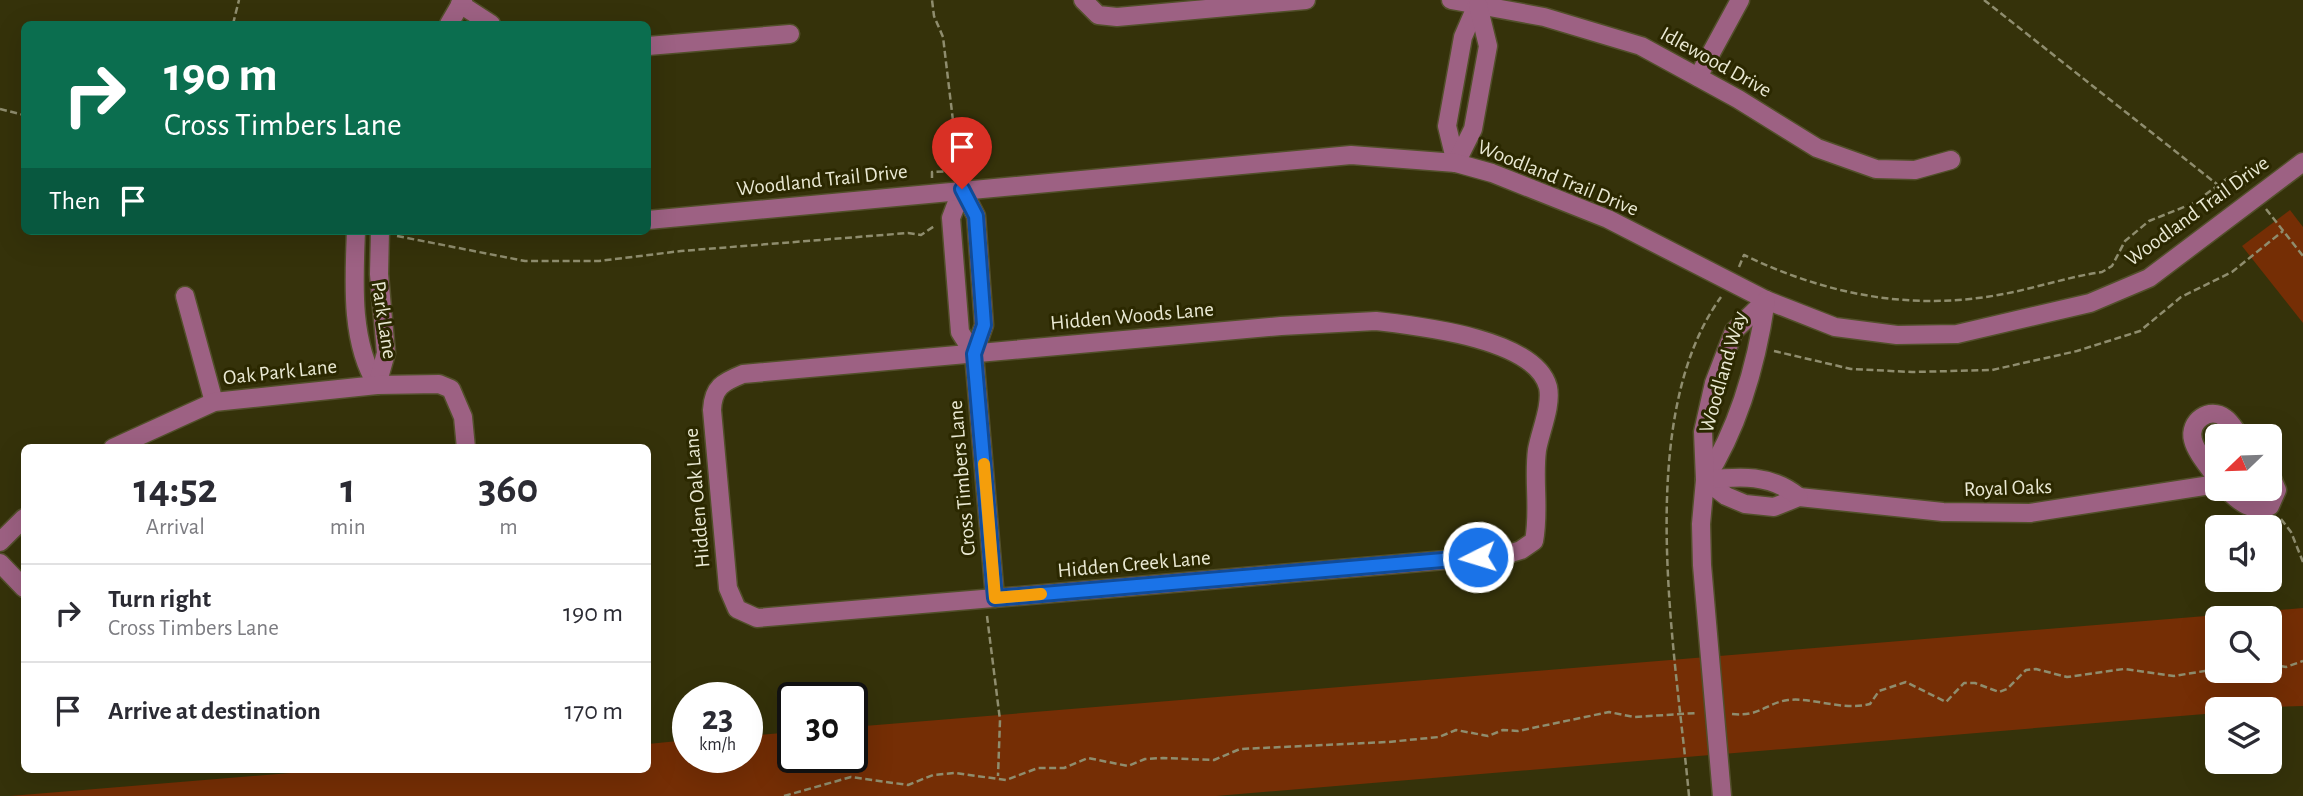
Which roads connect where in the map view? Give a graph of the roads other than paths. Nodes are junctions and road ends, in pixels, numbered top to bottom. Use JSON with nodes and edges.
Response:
{"nodes":[{"id":1,"x":1083,"y":0,"type":"edge"},
{"id":2,"x":1306,"y":0,"type":"edge"},
{"id":3,"x":1451,"y":0,"type":"edge"},
{"id":4,"x":1740,"y":0,"type":"edge"},
{"id":5,"x":461,"y":2,"type":"edge"},
{"id":6,"x":1479,"y":2,"type":"edge"},
{"id":7,"x":451,"y":21,"type":"edge"},
{"id":8,"x":487,"y":21,"type":"edge"},
{"id":9,"x":790,"y":34,"type":"dead end"},
{"id":10,"x":651,"y":46,"type":"edge"},
{"id":11,"x":1698,"y":77,"type":"junction"},
{"id":12,"x":1951,"y":160,"type":"dead end"},
{"id":13,"x":2303,"y":162,"type":"edge"},
{"id":14,"x":1456,"y":163,"type":"junction"},
{"id":15,"x":962,"y":189,"type":"junction"},
{"id":16,"x":651,"y":220,"type":"edge"},
{"id":17,"x":356,"y":235,"type":"edge"},
{"id":18,"x":380,"y":235,"type":"edge"},
{"id":19,"x":185,"y":296,"type":"dead end"},
{"id":20,"x":1766,"y":300,"type":"junction"},
{"id":21,"x":974,"y":354,"type":"junction"},
{"id":22,"x":720,"y":384,"type":"joint"},
{"id":23,"x":377,"y":385,"type":"junction"},
{"id":24,"x":214,"y":402,"type":"junction"},
{"id":25,"x":2230,"y":424,"type":"edge"},
{"id":26,"x":122,"y":444,"type":"edge"},
{"id":27,"x":466,"y":444,"type":"edge"},
{"id":28,"x":2205,"y":460,"type":"edge"},
{"id":29,"x":1705,"y":480,"type":"junction"},
{"id":30,"x":2205,"y":486,"type":"edge"},
{"id":31,"x":1799,"y":497,"type":"junction"},
{"id":32,"x":2238,"y":501,"type":"edge"},
{"id":33,"x":2272,"y":501,"type":"edge"},
{"id":34,"x":21,"y":521,"type":"edge"},
{"id":35,"x":0,"y":541,"type":"edge"},
{"id":36,"x":1534,"y":541,"type":"joint"},
{"id":37,"x":0,"y":563,"type":"edge"},
{"id":38,"x":21,"y":585,"type":"edge"},
{"id":39,"x":990,"y":599,"type":"junction"},
{"id":40,"x":737,"y":609,"type":"joint"},
{"id":41,"x":1722,"y":796,"type":"edge"}],
"edges":[{"from":1,"to":2,"type":"street"},
{"from":3,"to":6,"type":"street","name":"Idlewood Drive"},
{"from":4,"to":11,"type":"street"},
{"from":5,"to":7,"type":"street"},
{"from":5,"to":8,"type":"street"},
{"from":6,"to":11,"type":"street","name":"Idlewood Drive"},
{"from":6,"to":14,"type":"street"},
{"from":6,"to":14,"type":"street"},
{"from":9,"to":10,"type":"street"},
{"from":11,"to":12,"type":"street","name":"Idlewood Drive"},
{"from":13,"to":20,"type":"street","name":"Woodland Trail Drive"},
{"from":14,"to":15,"type":"street","name":"Woodland Trail Drive"},
{"from":14,"to":20,"type":"street","name":"Woodland Trail Drive"},
{"from":15,"to":16,"type":"street","name":"Woodland Trail Drive"},
{"from":15,"to":21,"type":"street","name":"Cross Timbers Lane"},
{"from":15,"to":21,"type":"street","name":"Cross Timbers Lane"},
{"from":17,"to":23,"type":"street","name":"Park Lane"},
{"from":18,"to":23,"type":"street","name":"Park Lane"},
{"from":19,"to":24,"type":"street"},
{"from":20,"to":29,"type":"street","name":"Woodland Way"},
{"from":20,"to":29,"type":"street","name":"Woodland Way"},
{"from":21,"to":22,"type":"street","name":"Hidden Woods Lane"},
{"from":21,"to":36,"type":"street","name":"Hidden Woods Lane"},
{"from":21,"to":39,"type":"street","name":"Cross Timbers Lane"},
{"from":22,"to":40,"type":"street","name":"Hidden Oak Lane"},
{"from":23,"to":24,"type":"street","name":"Oak Park Lane"},
{"from":23,"to":27,"type":"street","name":"Oak Park Lane"},
{"from":24,"to":26,"type":"street","name":"Oak Park Lane"},
{"from":25,"to":28,"type":"street"},
{"from":29,"to":31,"type":"street","name":"Royal Oaks"},
{"from":29,"to":31,"type":"street","name":"Royal Oaks"},
{"from":29,"to":41,"type":"street","name":"Woodland Way"},
{"from":30,"to":31,"type":"street","name":"Royal Oaks"},
{"from":32,"to":33,"type":"street"},
{"from":34,"to":35,"type":"street"},
{"from":36,"to":39,"type":"street","name":"Hidden Creek Lane"},
{"from":37,"to":38,"type":"street"},
{"from":39,"to":40,"type":"street","name":"Hidden Creek Lane"}]}
